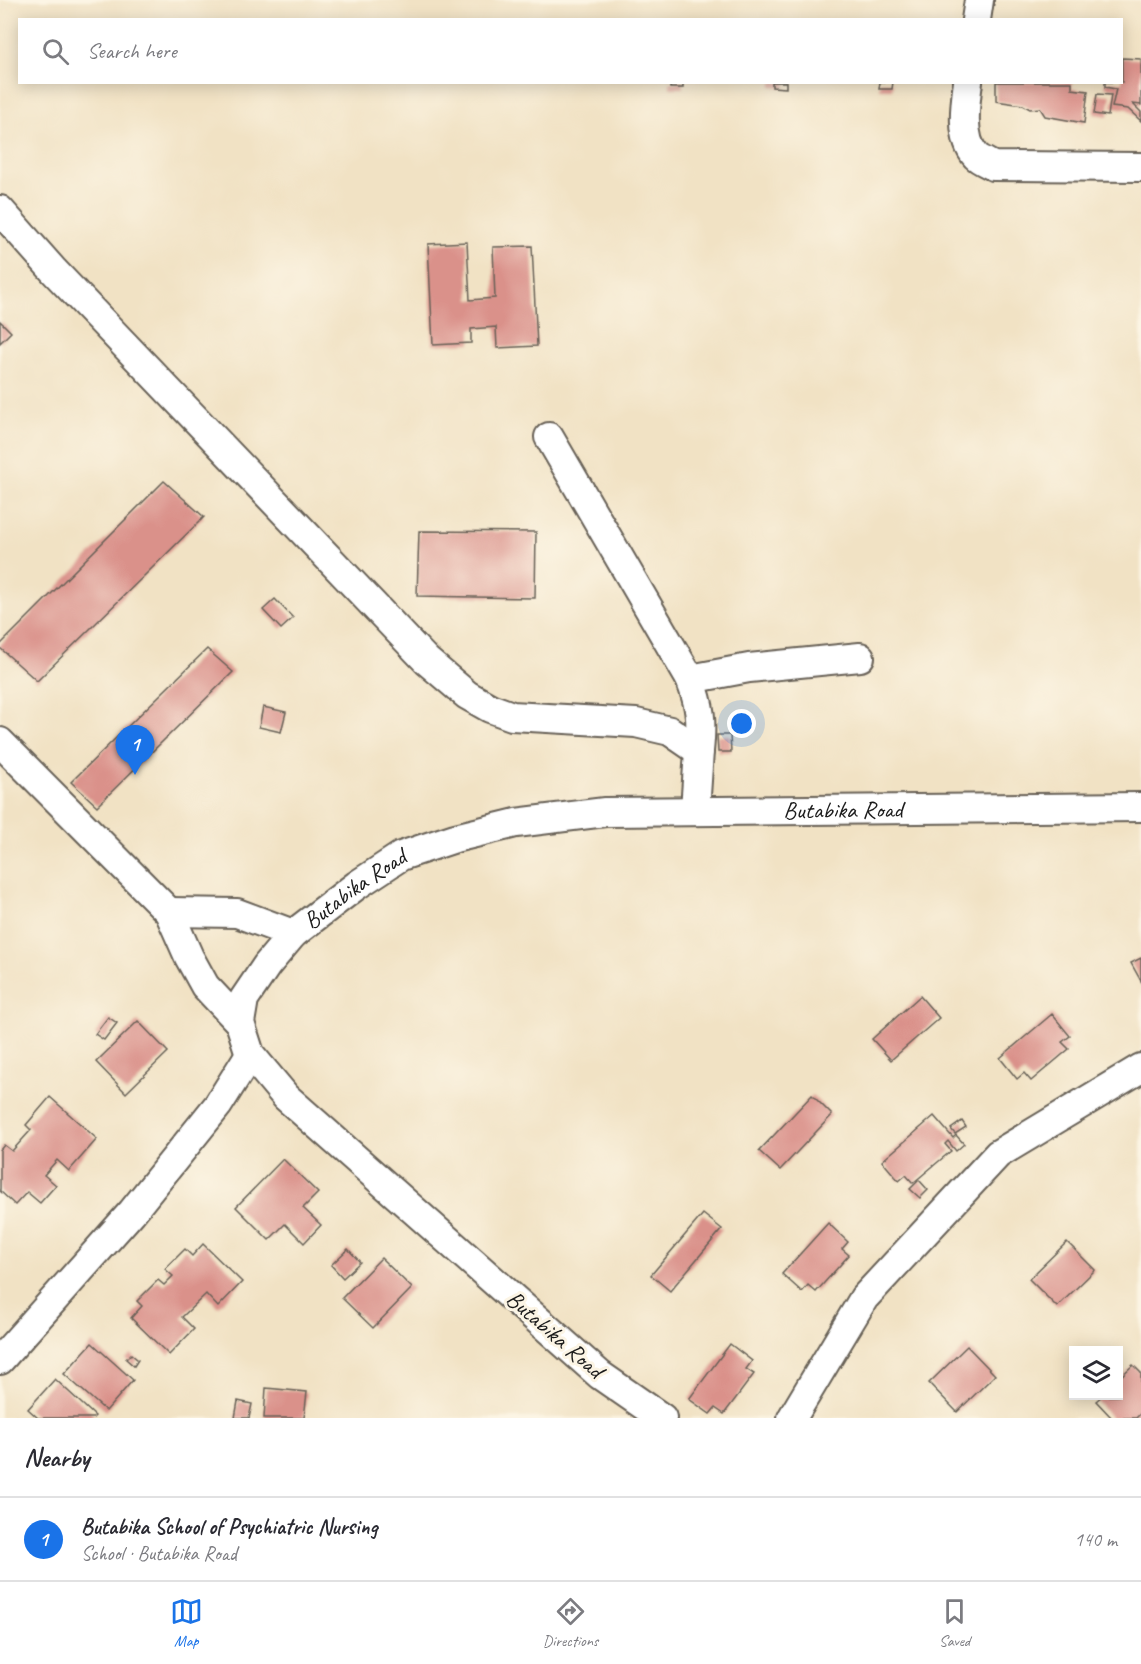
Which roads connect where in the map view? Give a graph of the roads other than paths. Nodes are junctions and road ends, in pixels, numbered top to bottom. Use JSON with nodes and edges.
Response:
{"nodes":[{"id":1,"x":979,"y":0,"type":"edge"},
{"id":2,"x":976,"y":18,"type":"edge"},
{"id":3,"x":968,"y":84,"type":"edge"},
{"id":4,"x":1141,"y":167,"type":"edge"},
{"id":5,"x":0,"y":210,"type":"edge"},
{"id":6,"x":549,"y":437,"type":"dead end"},
{"id":7,"x":860,"y":657,"type":"dead end"},
{"id":8,"x":690,"y":679,"type":"junction"},
{"id":9,"x":0,"y":742,"type":"edge"},
{"id":10,"x":699,"y":750,"type":"junction"},
{"id":11,"x":1141,"y":807,"type":"edge"},
{"id":12,"x":695,"y":810,"type":"junction"},
{"id":13,"x":170,"y":912,"type":"junction"},
{"id":14,"x":293,"y":934,"type":"junction"},
{"id":15,"x":240,"y":1023,"type":"junction"},
{"id":16,"x":250,"y":1054,"type":"junction"},
{"id":17,"x":1141,"y":1068,"type":"edge"},
{"id":18,"x":0,"y":1360,"type":"edge"},
{"id":19,"x":662,"y":1418,"type":"edge"},
{"id":20,"x":792,"y":1418,"type":"edge"}],
"edges":[{"from":1,"to":2,"type":"street"},
{"from":3,"to":4,"type":"street"},
{"from":5,"to":10,"type":"street"},
{"from":6,"to":8,"type":"street"},
{"from":7,"to":8,"type":"street"},
{"from":8,"to":10,"type":"street"},
{"from":9,"to":13,"type":"street"},
{"from":10,"to":12,"type":"street"},
{"from":11,"to":12,"type":"street","name":"Butabika Road"},
{"from":12,"to":14,"type":"street","name":"Butabika Road"},
{"from":13,"to":14,"type":"street"},
{"from":13,"to":15,"type":"street"},
{"from":14,"to":15,"type":"street","name":"Butabika Road"},
{"from":15,"to":16,"type":"street","name":"Butabika Road"},
{"from":16,"to":18,"type":"street"},
{"from":16,"to":19,"type":"street","name":"Butabika Road"},
{"from":17,"to":20,"type":"street"}]}
